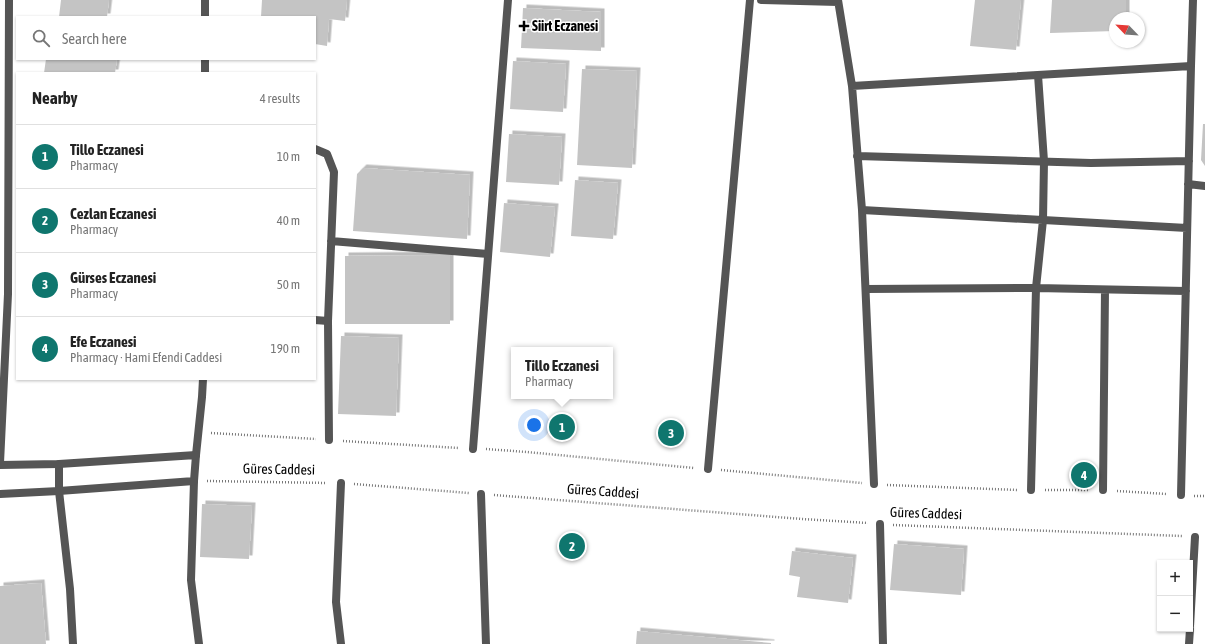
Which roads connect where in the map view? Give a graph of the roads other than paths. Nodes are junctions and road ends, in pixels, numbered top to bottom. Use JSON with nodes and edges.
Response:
{"nodes":[{"id":1,"x":9,"y":0,"type":"edge"},
{"id":2,"x":205,"y":0,"type":"edge"},
{"id":3,"x":508,"y":0,"type":"edge"},
{"id":4,"x":750,"y":0,"type":"edge"},
{"id":5,"x":761,"y":0,"type":"edge"},
{"id":6,"x":1194,"y":0,"type":"edge"},
{"id":7,"x":838,"y":1,"type":"edge"},
{"id":8,"x":205,"y":16,"type":"edge"},
{"id":9,"x":205,"y":60,"type":"edge"},
{"id":10,"x":1191,"y":66,"type":"junction"},
{"id":11,"x":205,"y":72,"type":"edge"},
{"id":12,"x":1038,"y":75,"type":"junction"},
{"id":13,"x":852,"y":86,"type":"junction"},
{"id":14,"x":316,"y":149,"type":"edge"},
{"id":15,"x":858,"y":156,"type":"junction"},
{"id":16,"x":1044,"y":161,"type":"junction"},
{"id":17,"x":1189,"y":161,"type":"junction"},
{"id":18,"x":1188,"y":184,"type":"junction"},
{"id":19,"x":1205,"y":186,"type":"edge"},
{"id":20,"x":862,"y":210,"type":"junction"},
{"id":21,"x":1043,"y":220,"type":"junction"},
{"id":22,"x":1187,"y":228,"type":"junction"},
{"id":23,"x":331,"y":241,"type":"junction"},
{"id":24,"x":488,"y":254,"type":"junction"},
{"id":25,"x":1036,"y":288,"type":"junction"},
{"id":26,"x":866,"y":289,"type":"junction"},
{"id":27,"x":1105,"y":290,"type":"junction"},
{"id":28,"x":1186,"y":291,"type":"junction"},
{"id":29,"x":316,"y":320,"type":"edge"},
{"id":30,"x":328,"y":321,"type":"junction"},
{"id":31,"x":203,"y":380,"type":"edge"},
{"id":32,"x":329,"y":440,"type":"dead end"},
{"id":33,"x":473,"y":448,"type":"dead end"},
{"id":34,"x":196,"y":455,"type":"junction"},
{"id":35,"x":0,"y":464,"type":"edge"},
{"id":36,"x":58,"y":464,"type":"junction"},
{"id":37,"x":708,"y":469,"type":"dead end"},
{"id":38,"x":194,"y":481,"type":"junction"},
{"id":39,"x":341,"y":483,"type":"road end"},
{"id":40,"x":874,"y":484,"type":"dead end"},
{"id":41,"x":1031,"y":490,"type":"dead end"},
{"id":42,"x":1103,"y":490,"type":"dead end"},
{"id":43,"x":59,"y":491,"type":"junction"},
{"id":44,"x":0,"y":494,"type":"edge"},
{"id":45,"x":481,"y":494,"type":"road end"},
{"id":46,"x":1181,"y":495,"type":"dead end"},
{"id":47,"x":880,"y":524,"type":"road end"},
{"id":48,"x":1194,"y":537,"type":"road end"},
{"id":49,"x":1191,"y":596,"type":"edge"},
{"id":50,"x":1190,"y":632,"type":"edge"},
{"id":51,"x":73,"y":644,"type":"edge"},
{"id":52,"x":199,"y":644,"type":"edge"},
{"id":53,"x":341,"y":644,"type":"edge"},
{"id":54,"x":486,"y":644,"type":"edge"},
{"id":55,"x":883,"y":644,"type":"edge"},
{"id":56,"x":1189,"y":644,"type":"edge"}],
"edges":[{"from":1,"to":35,"type":"street"},
{"from":2,"to":8,"type":"street"},
{"from":3,"to":24,"type":"street"},
{"from":4,"to":37,"type":"street"},
{"from":5,"to":7,"type":"street"},
{"from":6,"to":10,"type":"street"},
{"from":7,"to":13,"type":"street"},
{"from":9,"to":11,"type":"street"},
{"from":10,"to":12,"type":"street"},
{"from":10,"to":17,"type":"street"},
{"from":12,"to":13,"type":"street"},
{"from":12,"to":16,"type":"street"},
{"from":13,"to":15,"type":"street"},
{"from":14,"to":23,"type":"street"},
{"from":15,"to":16,"type":"street"},
{"from":15,"to":20,"type":"street"},
{"from":16,"to":17,"type":"street"},
{"from":16,"to":21,"type":"street"},
{"from":17,"to":18,"type":"street"},
{"from":18,"to":19,"type":"street"},
{"from":18,"to":22,"type":"street"},
{"from":20,"to":21,"type":"street"},
{"from":20,"to":26,"type":"street"},
{"from":21,"to":22,"type":"street"},
{"from":21,"to":25,"type":"street"},
{"from":22,"to":28,"type":"street"},
{"from":23,"to":24,"type":"street"},
{"from":23,"to":30,"type":"street"},
{"from":24,"to":33,"type":"street"},
{"from":25,"to":26,"type":"street"},
{"from":25,"to":27,"type":"street"},
{"from":25,"to":41,"type":"street"},
{"from":26,"to":40,"type":"street"},
{"from":27,"to":28,"type":"street"},
{"from":27,"to":42,"type":"street"},
{"from":28,"to":46,"type":"street"},
{"from":29,"to":30,"type":"street"},
{"from":30,"to":32,"type":"street"},
{"from":31,"to":34,"type":"street"},
{"from":34,"to":36,"type":"street"},
{"from":34,"to":38,"type":"street"},
{"from":35,"to":36,"type":"street"},
{"from":36,"to":43,"type":"street"},
{"from":38,"to":43,"type":"street"},
{"from":38,"to":52,"type":"street"},
{"from":39,"to":53,"type":"street"},
{"from":43,"to":44,"type":"street"},
{"from":43,"to":51,"type":"street"},
{"from":45,"to":54,"type":"street"},
{"from":47,"to":55,"type":"street"},
{"from":48,"to":49,"type":"street"},
{"from":50,"to":56,"type":"street"}]}
